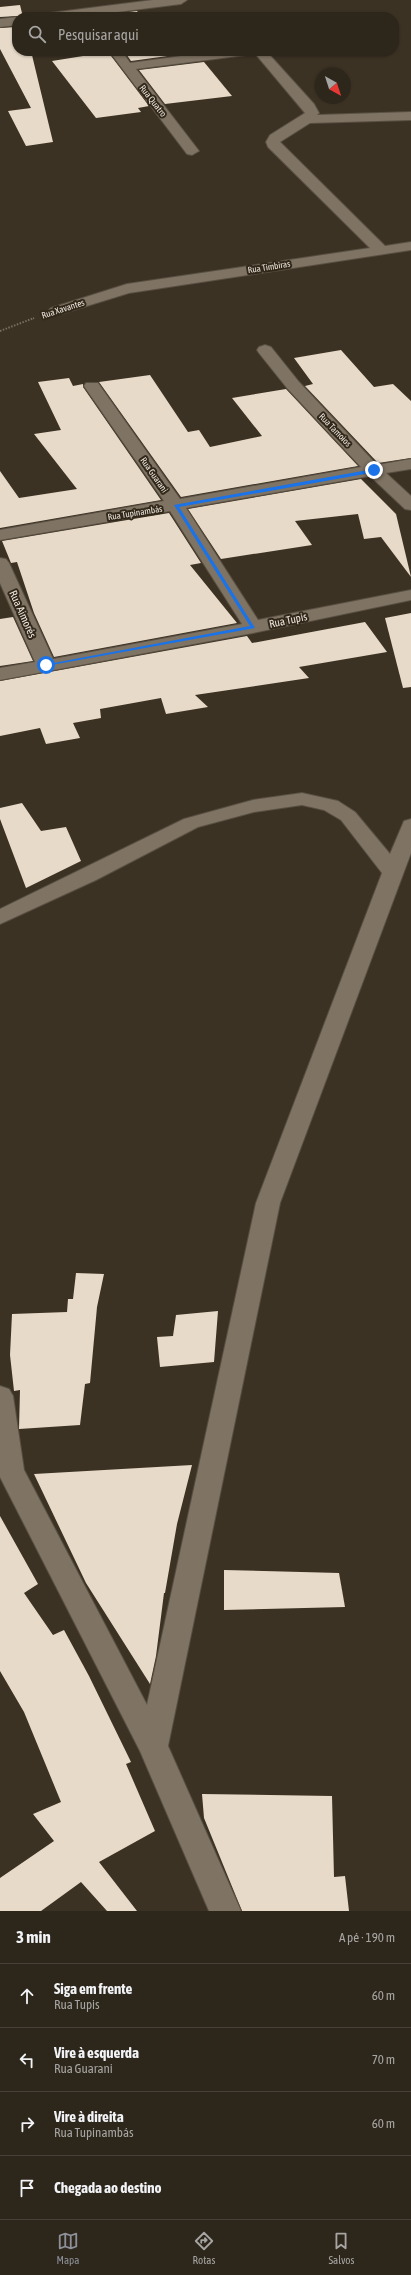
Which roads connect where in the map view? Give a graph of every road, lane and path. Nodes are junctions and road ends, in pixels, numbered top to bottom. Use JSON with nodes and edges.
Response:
{"nodes":[{"id":1,"x":74,"y":0,"type":"edge"},
{"id":2,"x":181,"y":0,"type":"edge"},
{"id":3,"x":85,"y":12,"type":"edge"},
{"id":4,"x":107,"y":12,"type":"edge"},
{"id":5,"x":12,"y":22,"type":"edge"},
{"id":6,"x":0,"y":23,"type":"edge"},
{"id":7,"x":118,"y":56,"type":"edge"},
{"id":8,"x":208,"y":56,"type":"edge"},
{"id":9,"x":263,"y":56,"type":"edge"},
{"id":10,"x":126,"y":67,"type":"junction"},
{"id":11,"x":411,"y":116,"type":"edge"},
{"id":12,"x":307,"y":118,"type":"junction"},
{"id":13,"x":192,"y":151,"type":"dead end"},
{"id":14,"x":411,"y":246,"type":"edge"},
{"id":15,"x":382,"y":250,"type":"junction"},
{"id":16,"x":127,"y":289,"type":"joint"},
{"id":17,"x":56,"y":311,"type":"joint"},
{"id":18,"x":0,"y":331,"type":"edge"},
{"id":19,"x":265,"y":350,"type":"dead end"},
{"id":20,"x":92,"y":386,"type":"dead end"},
{"id":21,"x":411,"y":464,"type":"edge"},
{"id":22,"x":374,"y":470,"type":"junction"},
{"id":23,"x":411,"y":505,"type":"edge"},
{"id":24,"x":176,"y":506,"type":"junction"},
{"id":25,"x":0,"y":534,"type":"edge"},
{"id":26,"x":0,"y":563,"type":"edge"},
{"id":27,"x":411,"y":595,"type":"edge"},
{"id":28,"x":253,"y":627,"type":"junction"},
{"id":29,"x":46,"y":665,"type":"junction"},
{"id":30,"x":0,"y":674,"type":"edge"},
{"id":31,"x":411,"y":825,"type":"edge"},
{"id":32,"x":393,"y":872,"type":"junction"},
{"id":33,"x":0,"y":916,"type":"edge"},
{"id":34,"x":0,"y":1396,"type":"edge"},
{"id":35,"x":5,"y":1472,"type":"edge"},
{"id":36,"x":153,"y":1746,"type":"junction"},
{"id":37,"x":225,"y":1911,"type":"edge"}],
"edges":[{"from":1,"to":3,"type":"street"},
{"from":2,"to":4,"type":"street"},
{"from":5,"to":6,"type":"street"},
{"from":7,"to":10,"type":"street","name":"Rua Quatro"},
{"from":8,"to":10,"type":"street"},
{"from":9,"to":12,"type":"street"},
{"from":10,"to":13,"type":"street","name":"Rua Quatro"},
{"from":11,"to":12,"type":"street"},
{"from":12,"to":15,"type":"street"},
{"from":14,"to":15,"type":"street","name":"Rua Timbiras"},
{"from":15,"to":16,"type":"street","name":"Rua Timbiras"},
{"from":16,"to":17,"type":"street","name":"Rua Xavantes"},
{"from":17,"to":18,"type":"path","name":"Rua Xavantes"},
{"from":19,"to":22,"type":"street","name":"Rua Tamoios"},
{"from":20,"to":24,"type":"street","name":"Rua Guarani"},
{"from":21,"to":22,"type":"street","name":"Rua Tupinambás"},
{"from":22,"to":23,"type":"street","name":"Rua Tamoios"},
{"from":22,"to":24,"type":"street","name":"Rua Tupinambás"},
{"from":24,"to":25,"type":"street","name":"Rua Tupinambás"},
{"from":24,"to":28,"type":"street","name":"Rua Guarani"},
{"from":26,"to":29,"type":"street","name":"Rua Aimorés"},
{"from":27,"to":28,"type":"street","name":"Rua Tupis"},
{"from":28,"to":29,"type":"street","name":"Rua Tupis"},
{"from":29,"to":30,"type":"street","name":"Rua Tupis"},
{"from":31,"to":32,"type":"street"},
{"from":32,"to":33,"type":"street"},
{"from":32,"to":36,"type":"street"},
{"from":34,"to":35,"type":"street"},
{"from":35,"to":36,"type":"street"},
{"from":36,"to":37,"type":"street"}]}
